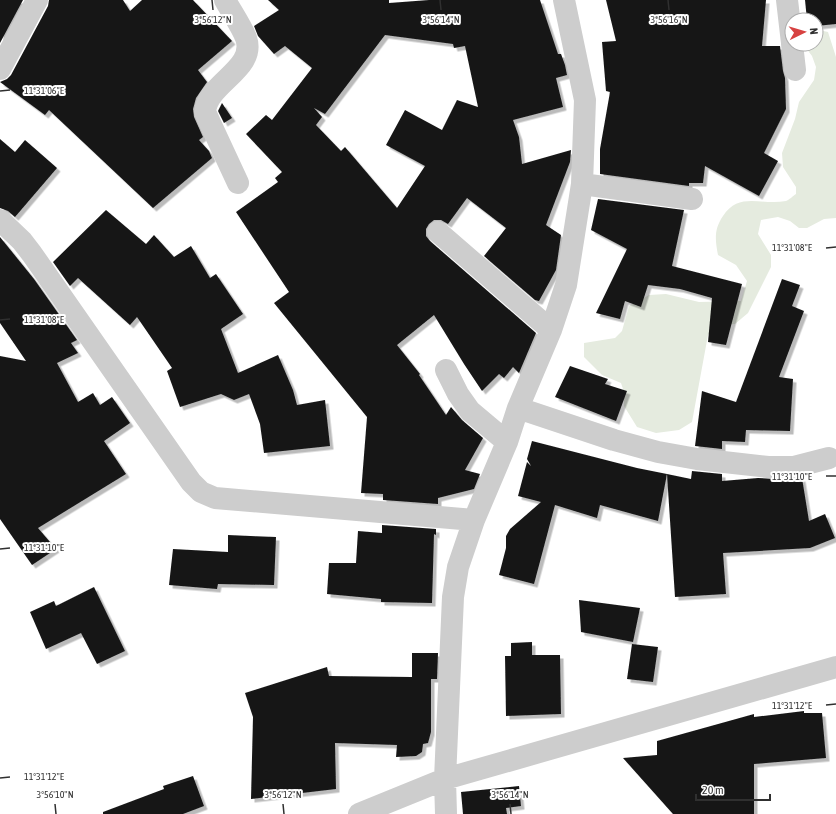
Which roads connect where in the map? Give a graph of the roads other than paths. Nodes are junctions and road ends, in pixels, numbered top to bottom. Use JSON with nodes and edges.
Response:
{"nodes":[{"id":1,"x":37,"y":0,"type":"edge"},
{"id":2,"x":225,"y":0,"type":"edge"},
{"id":3,"x":564,"y":0,"type":"edge"},
{"id":4,"x":787,"y":0,"type":"edge"},
{"id":5,"x":788,"y":12,"type":"edge"},
{"id":6,"x":793,"y":52,"type":"edge"},
{"id":7,"x":0,"y":69,"type":"edge"},
{"id":8,"x":795,"y":70,"type":"dead end"},
{"id":9,"x":238,"y":183,"type":"dead end"},
{"id":10,"x":582,"y":184,"type":"junction"},
{"id":11,"x":692,"y":199,"type":"dead end"},
{"id":12,"x":0,"y":220,"type":"edge"},
{"id":13,"x":438,"y":232,"type":"dead end"},
{"id":14,"x":551,"y":330,"type":"junction"},
{"id":15,"x":446,"y":370,"type":"dead end"},
{"id":16,"x":518,"y":408,"type":"junction"},
{"id":17,"x":507,"y":442,"type":"junction"},
{"id":18,"x":830,"y":458,"type":"dead end"},
{"id":19,"x":474,"y":520,"type":"junction"},
{"id":20,"x":833,"y":673,"type":"edge"},
{"id":21,"x":446,"y":779,"type":"junction"},
{"id":22,"x":359,"y":814,"type":"edge"},
{"id":23,"x":446,"y":814,"type":"edge"}],
"edges":[{"from":1,"to":7,"type":"street"},
{"from":2,"to":9,"type":"street"},
{"from":3,"to":10,"type":"street"},
{"from":4,"to":5,"type":"street"},
{"from":6,"to":8,"type":"street"},
{"from":10,"to":11,"type":"street"},
{"from":10,"to":14,"type":"street"},
{"from":12,"to":19,"type":"street"},
{"from":13,"to":14,"type":"street"},
{"from":14,"to":16,"type":"street"},
{"from":15,"to":17,"type":"street"},
{"from":16,"to":17,"type":"street"},
{"from":16,"to":18,"type":"street"},
{"from":17,"to":19,"type":"street"},
{"from":19,"to":21,"type":"street"},
{"from":20,"to":21,"type":"street"},
{"from":21,"to":22,"type":"street"},
{"from":21,"to":23,"type":"street"}]}
